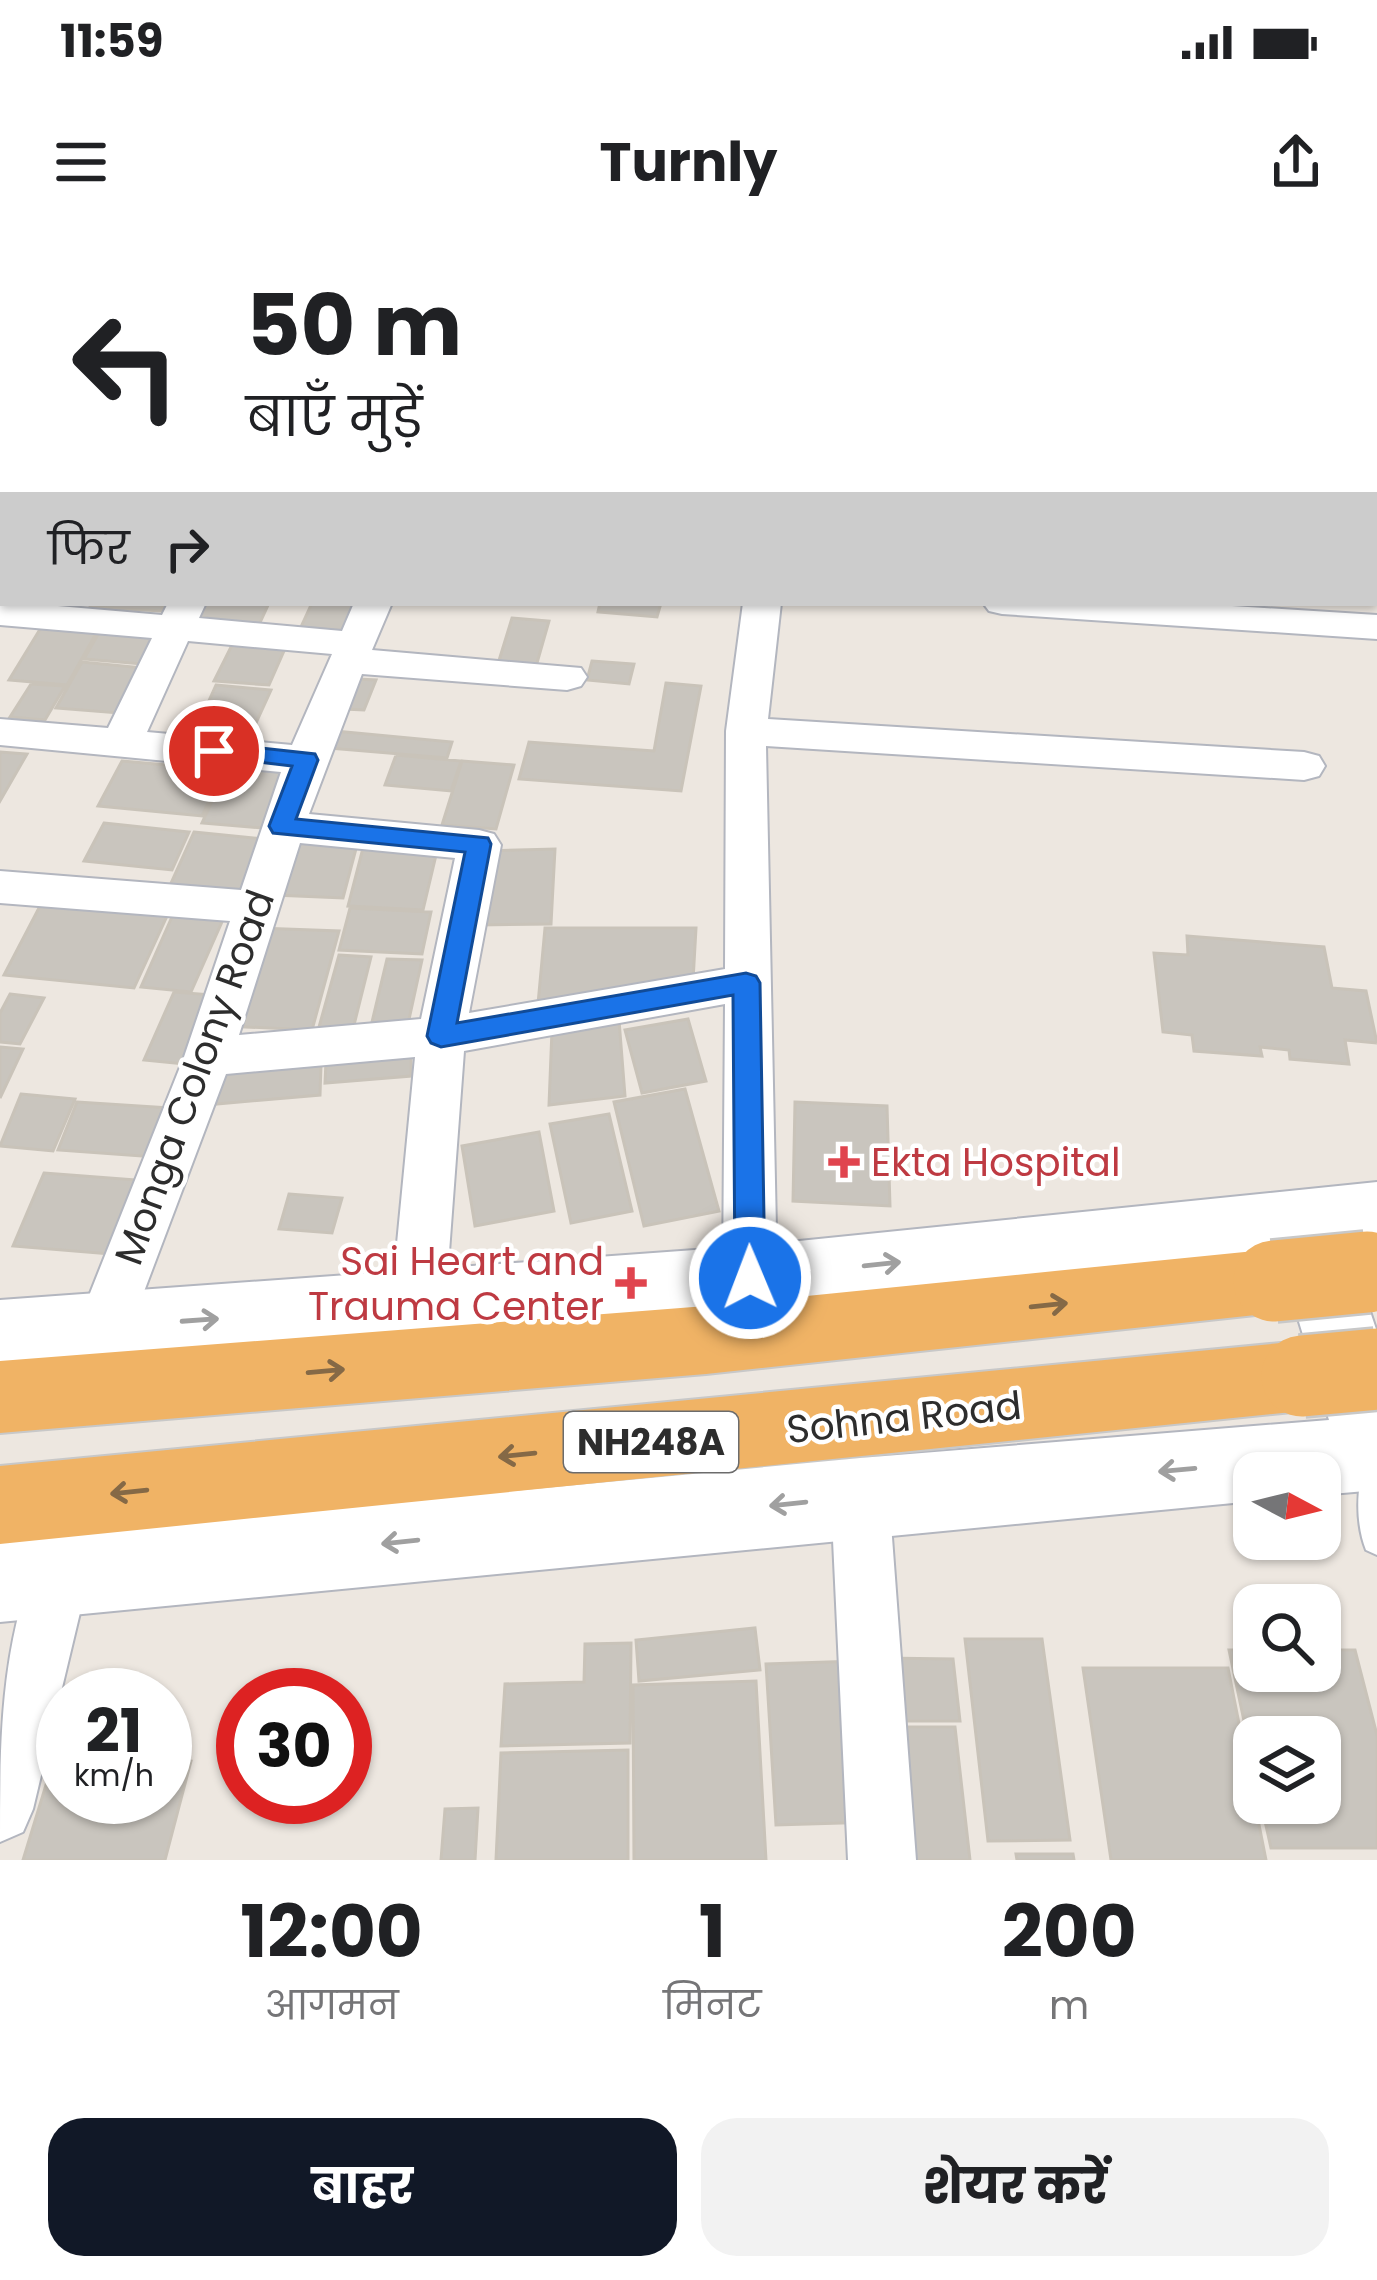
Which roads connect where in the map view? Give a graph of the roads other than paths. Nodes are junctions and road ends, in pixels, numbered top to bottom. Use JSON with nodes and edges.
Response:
{"nodes":[{"id":1,"x":762,"y":606,"type":"edge"},
{"id":2,"x":1048,"y":606,"type":"edge"},
{"id":3,"x":0,"y":613,"type":"edge"},
{"id":4,"x":181,"y":615,"type":"edge"},
{"id":5,"x":1377,"y":627,"type":"edge"},
{"id":6,"x":360,"y":636,"type":"edge"},
{"id":7,"x":567,"y":677,"type":"dead end"},
{"id":8,"x":746,"y":731,"type":"junction"},
{"id":9,"x":0,"y":732,"type":"edge"},
{"id":10,"x":122,"y":742,"type":"junction"},
{"id":11,"x":306,"y":760,"type":"junction"},
{"id":12,"x":1304,"y":766,"type":"dead end"},
{"id":13,"x":281,"y":826,"type":"junction"},
{"id":14,"x":0,"y":887,"type":"edge"},
{"id":15,"x":256,"y":907,"type":"junction"},
{"id":16,"x":746,"y":983,"type":"junction"},
{"id":17,"x":441,"y":1036,"type":"junction"},
{"id":18,"x":208,"y":1057,"type":"junction"},
{"id":19,"x":1288,"y":1251,"type":"junction"},
{"id":20,"x":1374,"y":1251,"type":"edge"},
{"id":21,"x":750,"y":1278,"type":"junction"},
{"id":22,"x":418,"y":1306,"type":"junction"},
{"id":23,"x":104,"y":1326,"type":"junction"},
{"id":24,"x":0,"y":1334,"type":"edge"},
{"id":25,"x":1340,"y":1372,"type":"edge"},
{"id":26,"x":0,"y":1397,"type":"edge"},
{"id":27,"x":1377,"y":1451,"type":"edge"},
{"id":28,"x":1377,"y":1470,"type":"edge"},
{"id":29,"x":860,"y":1497,"type":"junction"},
{"id":30,"x":0,"y":1505,"type":"edge"},
{"id":31,"x":1377,"y":1540,"type":"edge"},
{"id":32,"x":29,"y":1578,"type":"edge"},
{"id":33,"x":0,"y":1809,"type":"edge"},
{"id":34,"x":882,"y":1860,"type":"edge"}],
"edges":[{"from":1,"to":8,"type":"street"},
{"from":2,"to":5,"type":"street"},
{"from":3,"to":4,"type":"street"},
{"from":4,"to":6,"type":"street"},
{"from":4,"to":10,"type":"street"},
{"from":6,"to":7,"type":"street"},
{"from":6,"to":11,"type":"street","name":"Monga Colony Road"},
{"from":8,"to":12,"type":"street"},
{"from":8,"to":16,"type":"street"},
{"from":9,"to":10,"type":"street"},
{"from":10,"to":11,"type":"street"},
{"from":11,"to":13,"type":"street","name":"Monga Colony Road"},
{"from":13,"to":15,"type":"street","name":"Monga Colony Road"},
{"from":13,"to":17,"type":"street"},
{"from":14,"to":15,"type":"street"},
{"from":15,"to":18,"type":"street","name":"Monga Colony Road"},
{"from":16,"to":17,"type":"street"},
{"from":16,"to":21,"type":"street"},
{"from":17,"to":18,"type":"street"},
{"from":17,"to":22,"type":"street"},
{"from":18,"to":23,"type":"street","name":"Monga Colony Road"},
{"from":19,"to":20,"type":"main road"},
{"from":21,"to":19,"type":"main road","one_way":true},
{"from":26,"to":19,"type":"highway","one_way":true},
{"from":19,"to":27,"type":"main road"},
{"from":21,"to":22,"type":"main road"},
{"from":23,"to":22,"type":"main road","one_way":true},
{"from":23,"to":24,"type":"main road"},
{"from":25,"to":30,"type":"highway","name":"Sohna Road","number":"NH248A","one_way":true},
{"from":27,"to":29,"type":"main road","one_way":true},
{"from":28,"to":31,"type":"lane"},
{"from":29,"to":32,"type":"main road","one_way":true},
{"from":29,"to":34,"type":"street"},
{"from":32,"to":33,"type":"street"}]}
